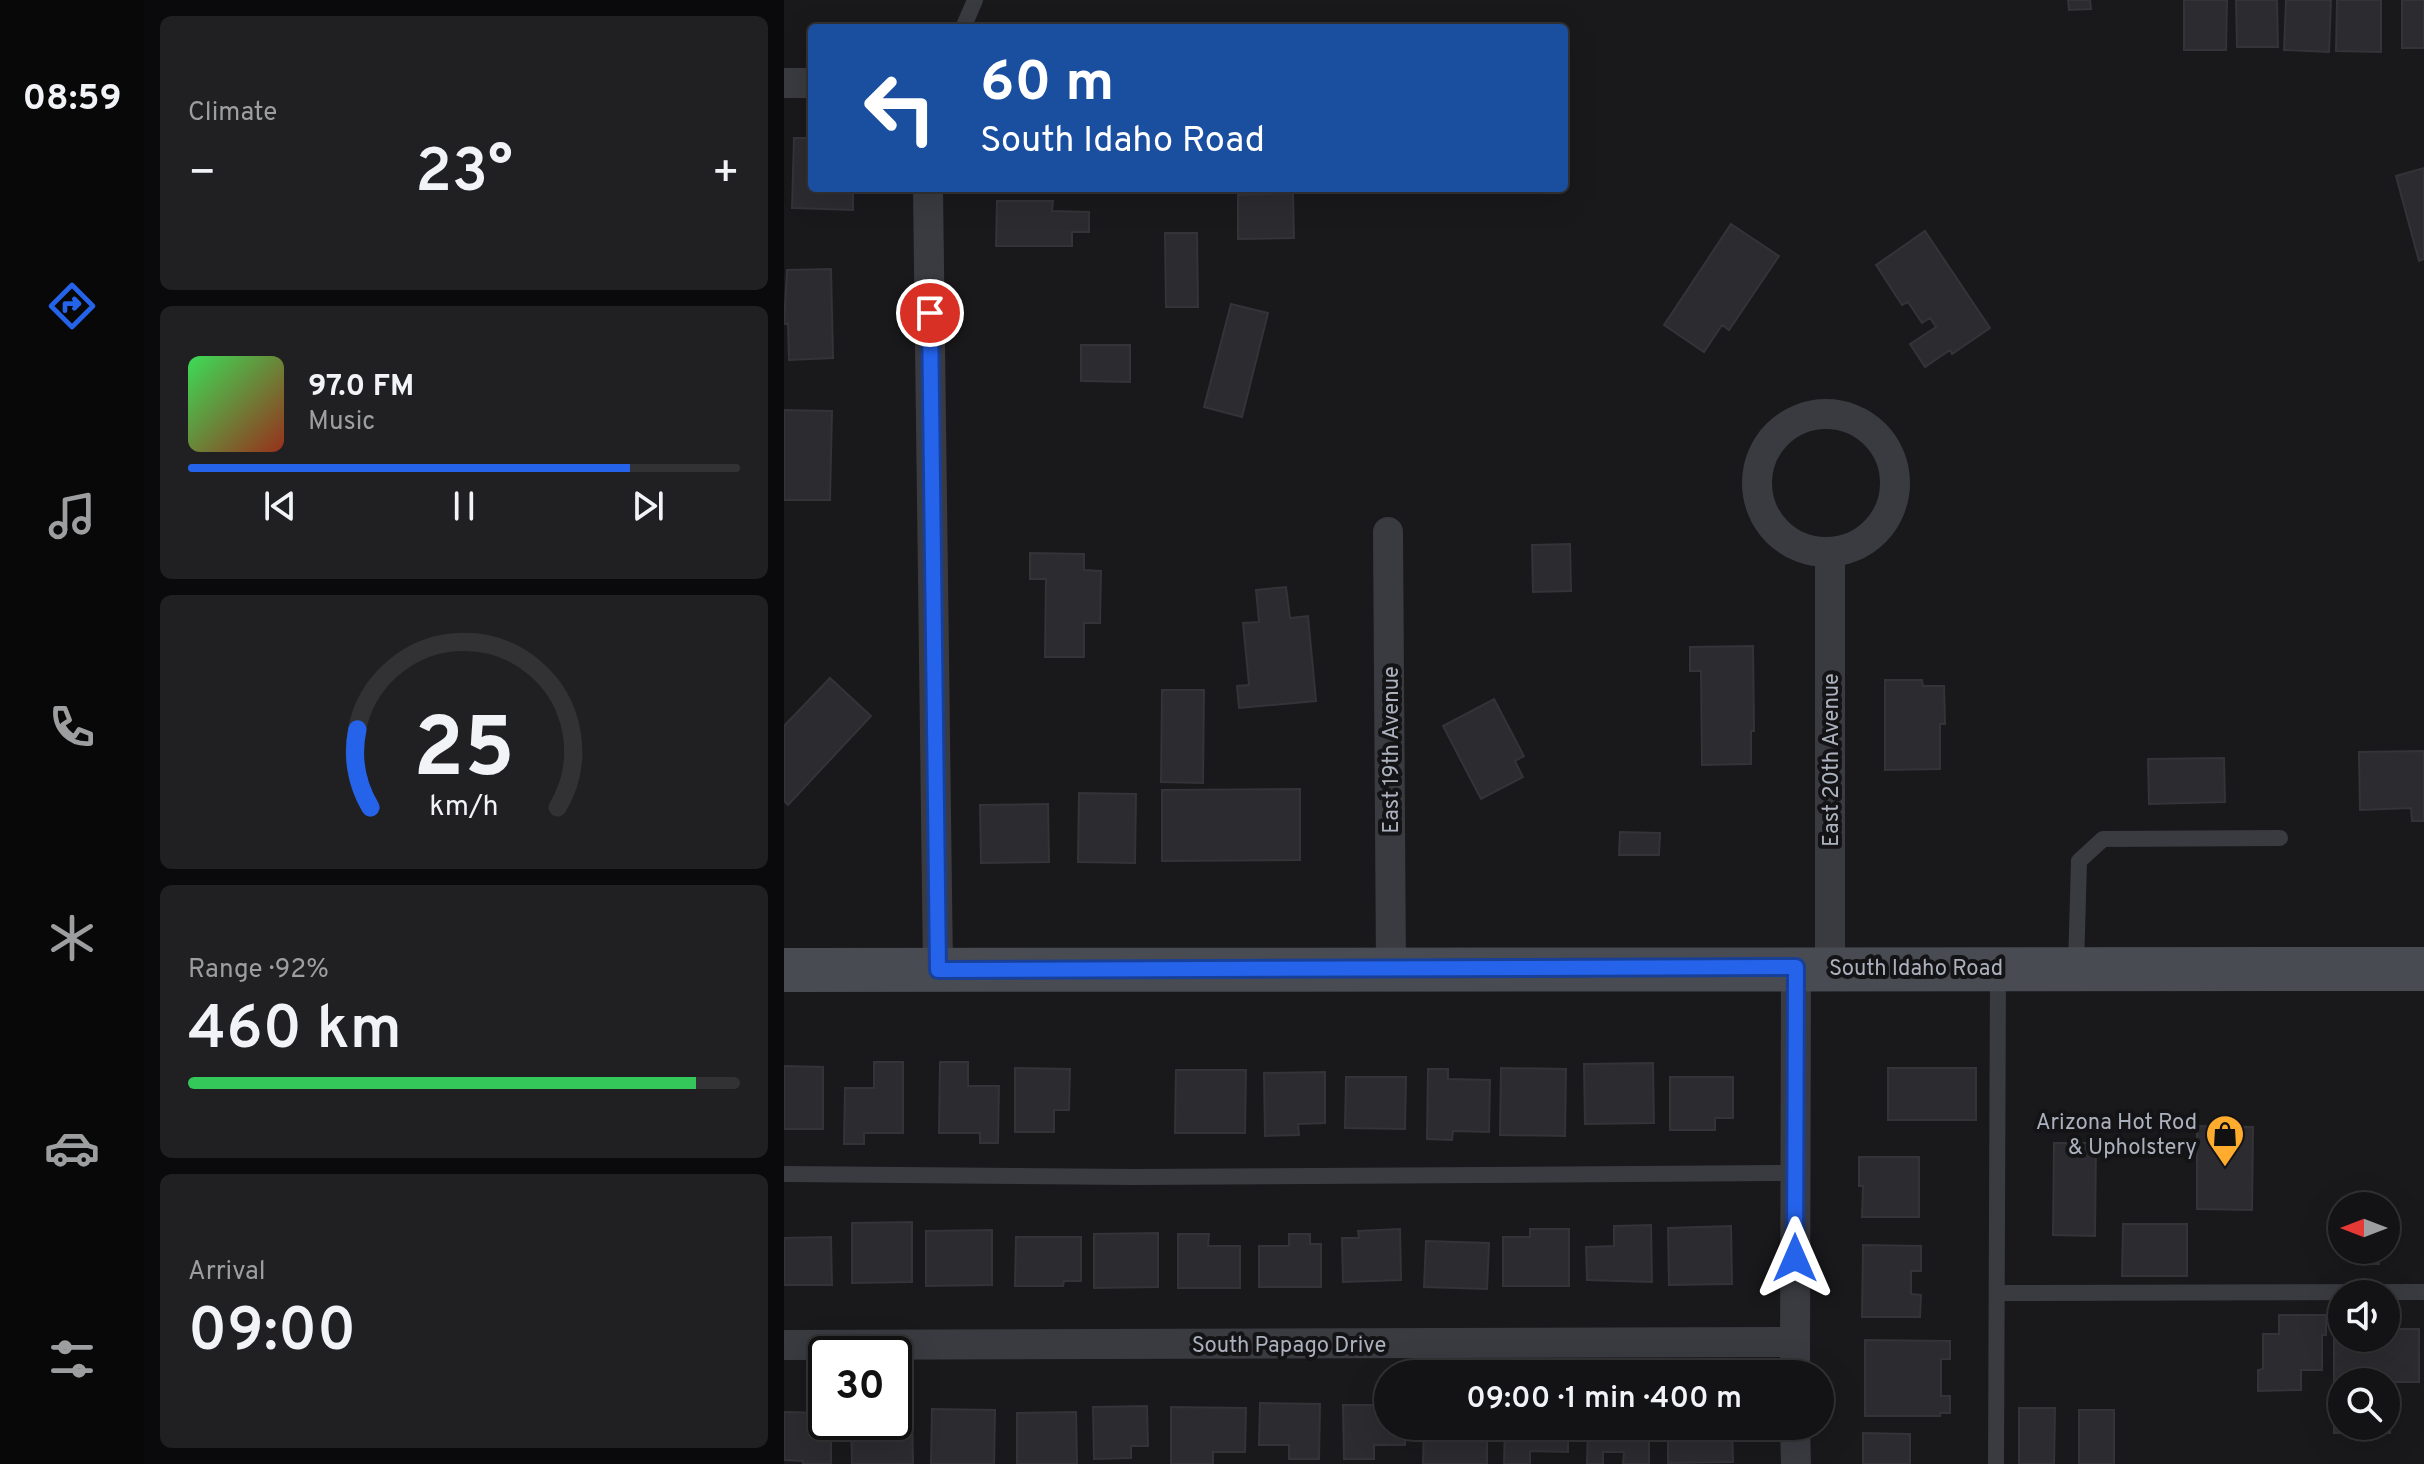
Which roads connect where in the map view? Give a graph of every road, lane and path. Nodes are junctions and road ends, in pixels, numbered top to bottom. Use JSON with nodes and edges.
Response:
{"nodes":[{"id":1,"x":975,"y":0,"type":"edge"},
{"id":2,"x":965,"y":24,"type":"edge"},
{"id":3,"x":784,"y":83,"type":"edge"},
{"id":4,"x":808,"y":83,"type":"edge"},
{"id":5,"x":928,"y":192,"type":"edge"},
{"id":6,"x":1388,"y":532,"type":"dead end"},
{"id":7,"x":1830,"y":552,"type":"junction"},
{"id":8,"x":2280,"y":838,"type":"dead end"},
{"id":9,"x":1813,"y":967,"type":"junction"},
{"id":10,"x":2076,"y":967,"type":"junction"},
{"id":11,"x":1998,"y":968,"type":"junction"},
{"id":12,"x":1391,"y":969,"type":"junction"},
{"id":13,"x":2424,"y":969,"type":"edge"},
{"id":14,"x":784,"y":970,"type":"edge"},
{"id":15,"x":938,"y":970,"type":"junction"},
{"id":16,"x":1795,"y":1173,"type":"junction"},
{"id":17,"x":784,"y":1174,"type":"edge"},
{"id":18,"x":2424,"y":1292,"type":"edge"},
{"id":19,"x":1997,"y":1293,"type":"junction"},
{"id":20,"x":1794,"y":1342,"type":"junction"},
{"id":21,"x":784,"y":1345,"type":"edge"},
{"id":22,"x":1795,"y":1360,"type":"edge"},
{"id":23,"x":1795,"y":1440,"type":"edge"},
{"id":24,"x":1796,"y":1464,"type":"edge"},
{"id":25,"x":1996,"y":1464,"type":"edge"}],
"edges":[{"from":1,"to":2,"type":"lane"},
{"from":3,"to":4,"type":"street"},
{"from":5,"to":15,"type":"street"},
{"from":6,"to":12,"type":"street","name":"East 19th Avenue"},
{"from":7,"to":7,"type":"street"},
{"from":7,"to":9,"type":"street","name":"East 20th Avenue"},
{"from":8,"to":10,"type":"lane"},
{"from":9,"to":11,"type":"main road","name":"South Idaho Road"},
{"from":9,"to":12,"type":"main road","name":"South Idaho Road"},
{"from":9,"to":16,"type":"street","name":"East 20th Avenue"},
{"from":10,"to":11,"type":"main road","name":"South Idaho Road"},
{"from":10,"to":13,"type":"main road","name":"South Idaho Road"},
{"from":11,"to":19,"type":"lane"},
{"from":12,"to":15,"type":"main road","name":"South Idaho Road"},
{"from":14,"to":15,"type":"main road","name":"South Idaho Road"},
{"from":16,"to":17,"type":"lane"},
{"from":16,"to":20,"type":"street","name":"East 20th Avenue"},
{"from":18,"to":19,"type":"lane"},
{"from":19,"to":25,"type":"lane"},
{"from":20,"to":21,"type":"street","name":"South Papago Drive"},
{"from":20,"to":22,"type":"street","name":"East 20th Avenue"},
{"from":23,"to":24,"type":"street"}]}
